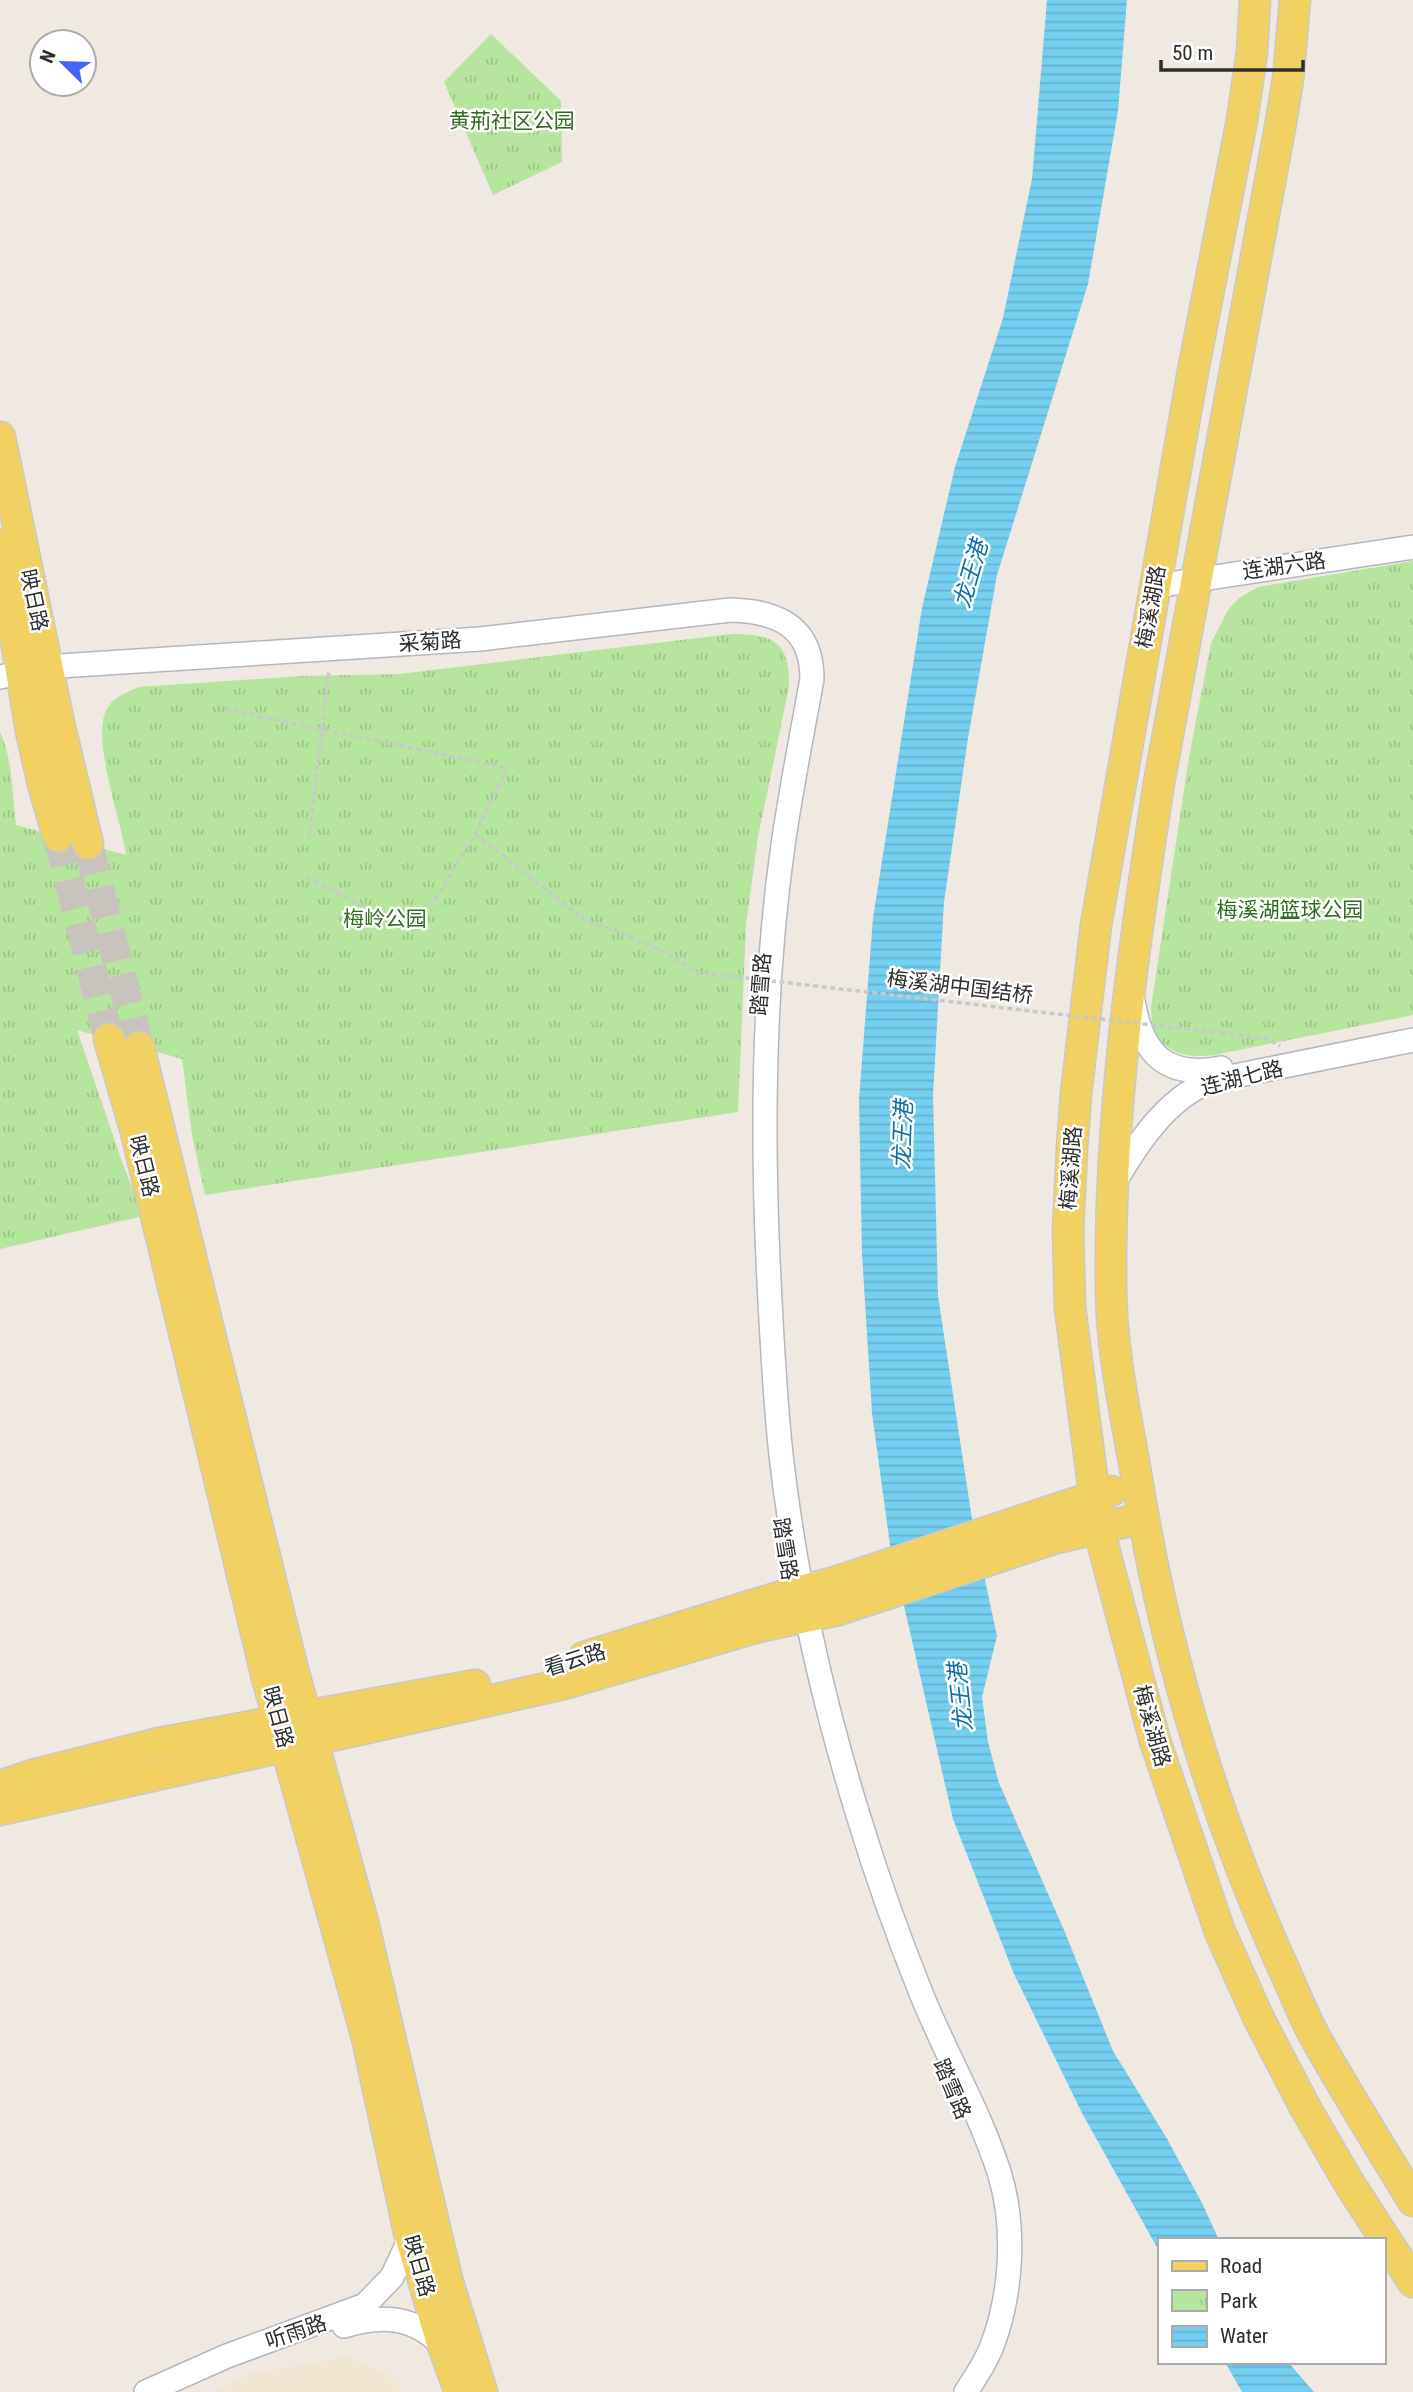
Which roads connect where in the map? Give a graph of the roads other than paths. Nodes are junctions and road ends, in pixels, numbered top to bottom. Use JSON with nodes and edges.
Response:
{"nodes":[{"id":1,"x":1255,"y":0,"type":"edge"},
{"id":2,"x":1295,"y":0,"type":"edge"},
{"id":3,"x":0,"y":437,"type":"edge"},
{"id":4,"x":1413,"y":536,"type":"edge"},
{"id":5,"x":0,"y":544,"type":"edge"},
{"id":6,"x":1413,"y":547,"type":"edge"},
{"id":7,"x":1199,"y":572,"type":"junction"},
{"id":8,"x":1157,"y":578,"type":"junction"},
{"id":9,"x":806,"y":664,"type":"junction"},
{"id":10,"x":24,"y":678,"type":"edge"},
{"id":11,"x":58,"y":836,"type":"tunnel mouth"},
{"id":12,"x":88,"y":844,"type":"tunnel mouth"},
{"id":13,"x":1130,"y":979,"type":"junction"},
{"id":14,"x":1413,"y":1030,"type":"edge"},
{"id":15,"x":110,"y":1039,"type":"tunnel mouth"},
{"id":16,"x":1413,"y":1040,"type":"edge"},
{"id":17,"x":139,"y":1046,"type":"tunnel mouth"},
{"id":18,"x":1113,"y":1185,"type":"junction"},
{"id":19,"x":1137,"y":1482,"type":"junction"},
{"id":20,"x":1094,"y":1496,"type":"junction"},
{"id":21,"x":1143,"y":1518,"type":"junction"},
{"id":22,"x":1051,"y":1525,"type":"junction"},
{"id":23,"x":1099,"y":1530,"type":"junction"},
{"id":24,"x":799,"y":1605,"type":"junction"},
{"id":25,"x":296,"y":1732,"type":"junction"},
{"id":26,"x":0,"y":1786,"type":"edge"},
{"id":27,"x":0,"y":1810,"type":"edge"},
{"id":28,"x":1413,"y":2201,"type":"edge"},
{"id":29,"x":409,"y":2232,"type":"junction"},
{"id":30,"x":1385,"y":2238,"type":"edge"},
{"id":31,"x":1385,"y":2238,"type":"edge"},
{"id":32,"x":1413,"y":2281,"type":"edge"},
{"id":33,"x":444,"y":2347,"type":"junction"},
{"id":34,"x":146,"y":2392,"type":"edge"},
{"id":35,"x":167,"y":2392,"type":"edge"},
{"id":36,"x":460,"y":2392,"type":"edge"},
{"id":37,"x":482,"y":2392,"type":"edge"},
{"id":38,"x":953,"y":2392,"type":"edge"},
{"id":39,"x":966,"y":2392,"type":"edge"}],
"edges":[{"from":1,"to":8,"type":"main road","name":"梅溪湖路"},
{"from":2,"to":7,"type":"main road","name":"梅溪湖路"},
{"from":3,"to":10,"type":"main road","name":"映日路"},
{"from":4,"to":7,"type":"street","name":"连湖六路"},
{"from":5,"to":10,"type":"main road","name":"映日路"},
{"from":6,"to":7,"type":"street","name":"连湖六路"},
{"from":7,"to":8,"type":"street","name":"连湖六路"},
{"from":7,"to":13,"type":"main road","name":"梅溪湖路"},
{"from":8,"to":20,"type":"main road","name":"梅溪湖路"},
{"from":9,"to":10,"type":"street","name":"采菊路"},
{"from":9,"to":10,"type":"street","name":"采菊路"},
{"from":9,"to":24,"type":"street","name":"踏雪路"},
{"from":10,"to":11,"type":"main road","name":"映日路"},
{"from":10,"to":12,"type":"main road","name":"映日路"},
{"from":13,"to":14,"type":"street","name":"连湖七路"},
{"from":13,"to":18,"type":"main road","name":"梅溪湖路"},
{"from":15,"to":25,"type":"main road","name":"映日路"},
{"from":16,"to":18,"type":"street","name":"连湖七路"},
{"from":17,"to":25,"type":"main road","name":"映日路"},
{"from":18,"to":19,"type":"main road","name":"梅溪湖路"},
{"from":19,"to":20,"type":"main road"},
{"from":19,"to":21,"type":"main road","name":"梅溪湖路"},
{"from":20,"to":22,"type":"main road"},
{"from":20,"to":23,"type":"main road","name":"梅溪湖路"},
{"from":21,"to":23,"type":"main road"},
{"from":21,"to":28,"type":"main road","name":"梅溪湖路"},
{"from":22,"to":23,"type":"main road"},
{"from":22,"to":24,"type":"main road","name":"看云路"},
{"from":23,"to":30,"type":"main road","name":"梅溪湖路"},
{"from":24,"to":25,"type":"main road","name":"看云路"},
{"from":24,"to":38,"type":"street","name":"踏雪路"},
{"from":24,"to":39,"type":"street","name":"踏雪路"},
{"from":25,"to":26,"type":"main road","name":"看云路"},
{"from":25,"to":27,"type":"main road","name":"看云路"},
{"from":25,"to":29,"type":"main road","name":"映日路"},
{"from":25,"to":37,"type":"main road","name":"映日路"},
{"from":29,"to":33,"type":"main road","name":"映日路"},
{"from":29,"to":34,"type":"street","name":"听雨路"},
{"from":31,"to":32,"type":"main road","name":"梅溪湖路"},
{"from":33,"to":35,"type":"street","name":"听雨路"},
{"from":33,"to":36,"type":"main road","name":"映日路"}]}
